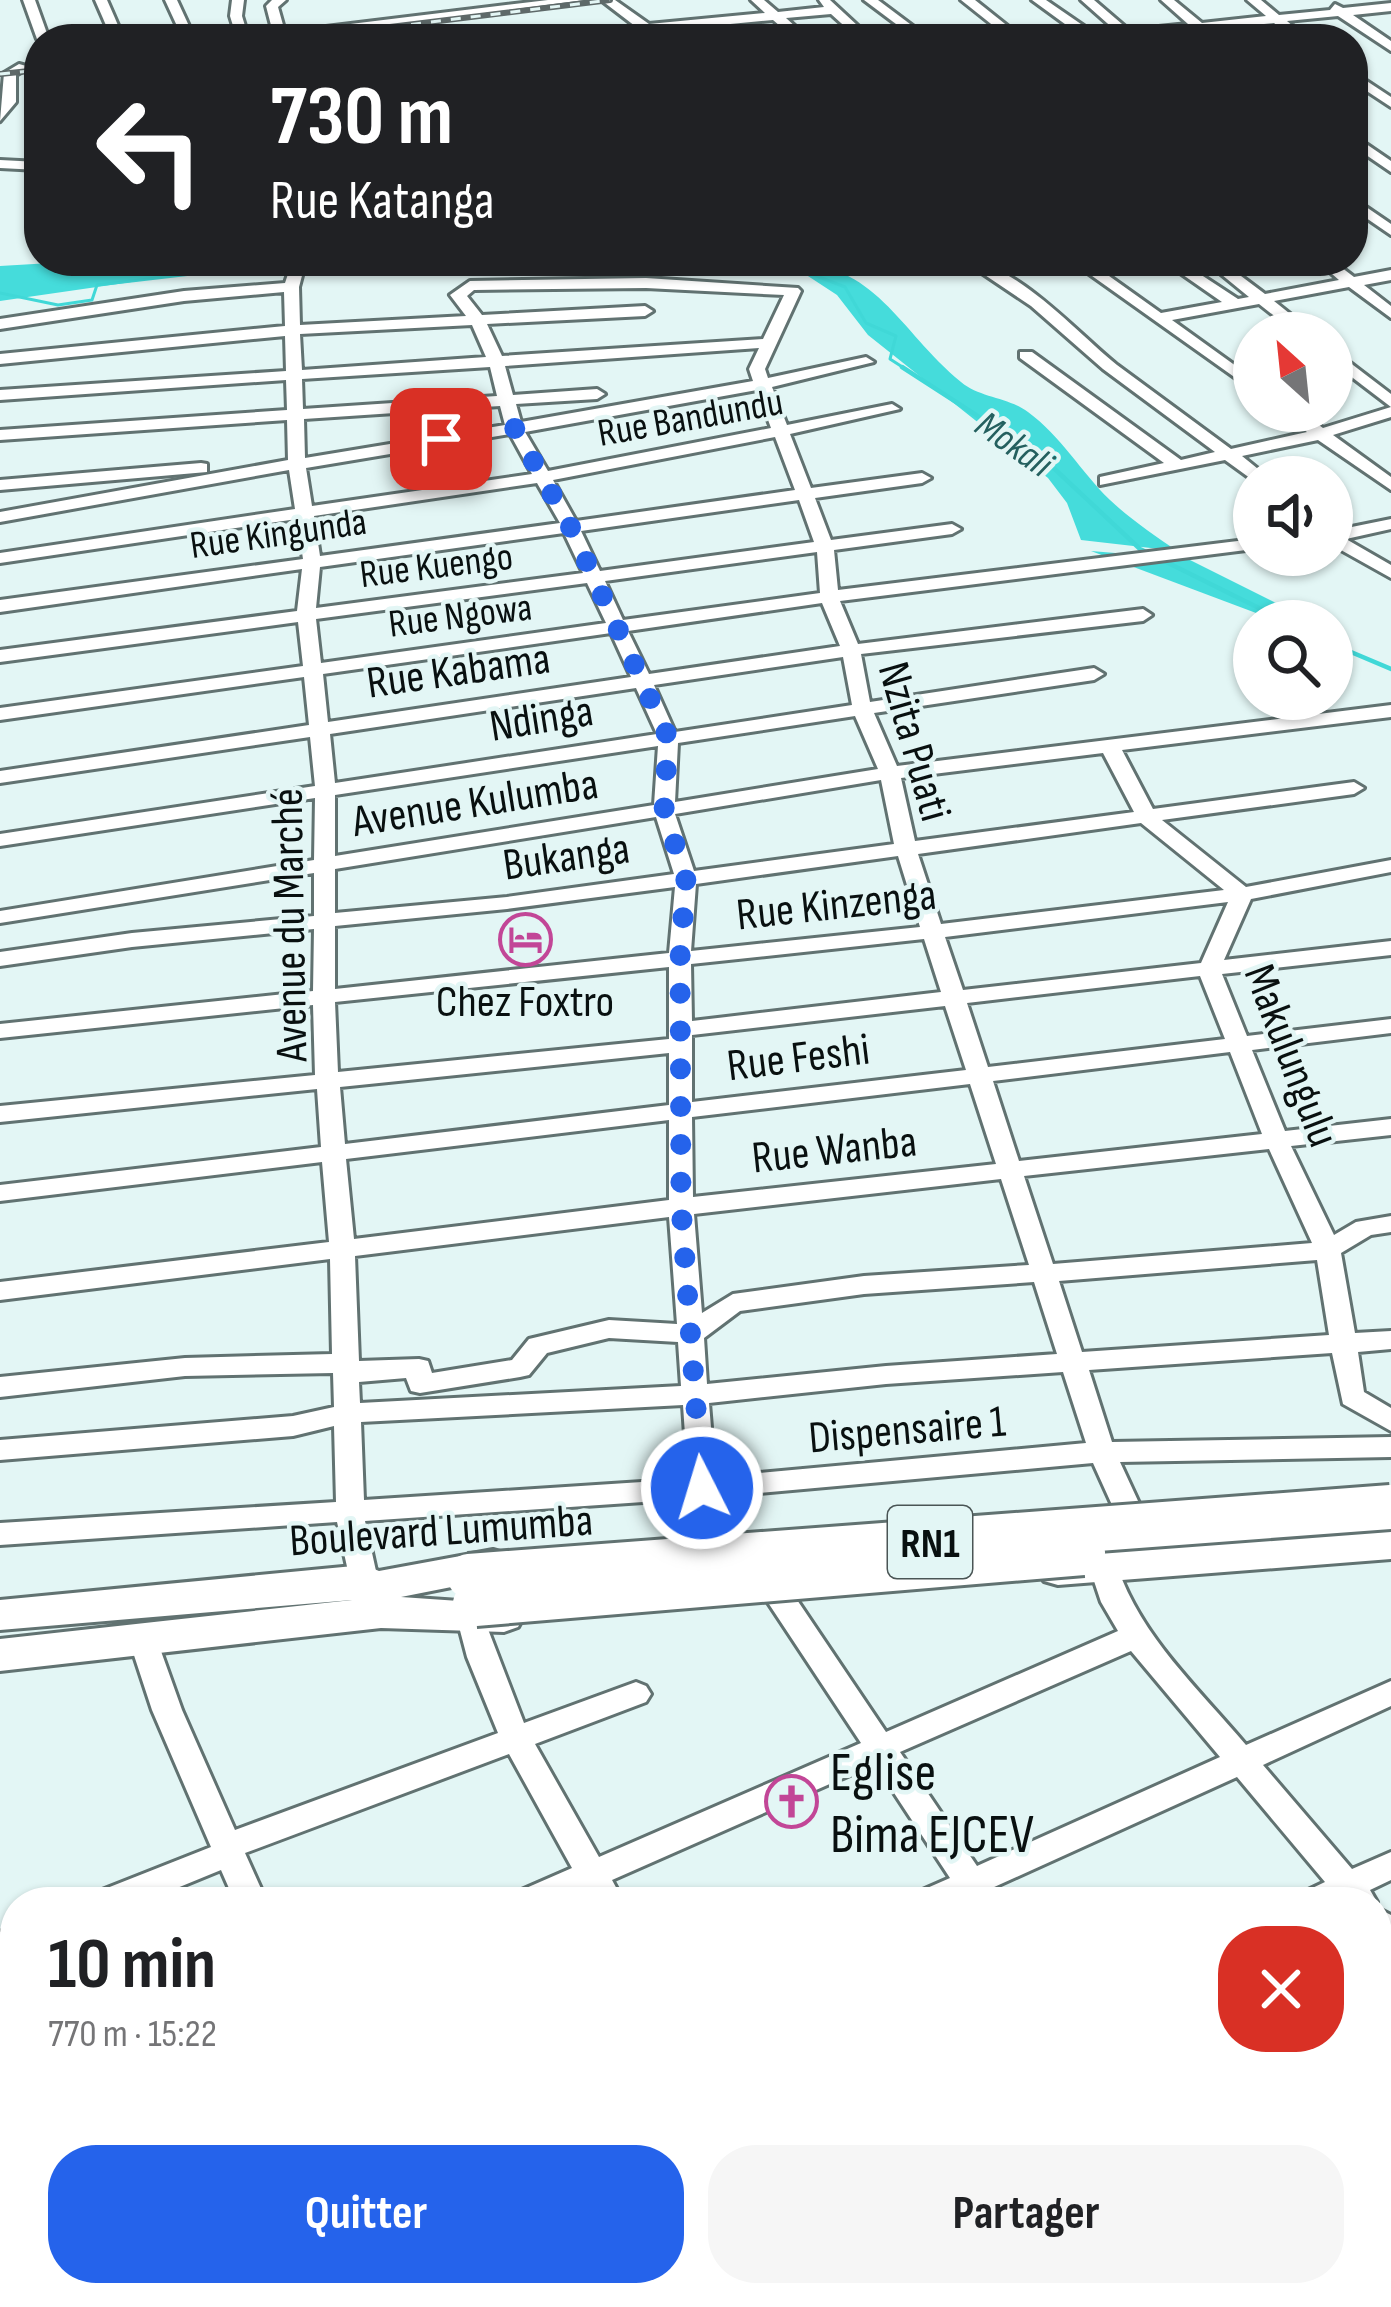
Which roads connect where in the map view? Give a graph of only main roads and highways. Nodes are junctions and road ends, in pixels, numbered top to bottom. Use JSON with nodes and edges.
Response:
{"nodes":[{"id":1,"x":1391,"y":1495,"type":"edge"},
{"id":2,"x":1391,"y":1507,"type":"edge"},
{"id":3,"x":1391,"y":1527,"type":"edge"},
{"id":4,"x":1391,"y":1544,"type":"edge"},
{"id":5,"x":368,"y":1594,"type":"junction"},
{"id":6,"x":471,"y":1600,"type":"junction"},
{"id":7,"x":0,"y":1615,"type":"edge"},
{"id":8,"x":0,"y":1654,"type":"edge"}],
"edges":[{"from":1,"to":5,"type":"highway"},
{"from":2,"to":6,"type":"highway","name":"Boulevard Lumumba","number":"RN1","bridge":true},
{"from":3,"to":6,"type":"highway","name":"Boulevard Lumumba","number":"RN1","bridge":true},
{"from":4,"to":6,"type":"highway"},
{"from":5,"to":6,"type":"highway","name":"Boulevard Lumumba","number":"RN1"},
{"from":5,"to":7,"type":"highway","name":"Boulevard Lumumba","number":"RN1"},
{"from":5,"to":8,"type":"highway","name":"Boulevard Lumumba","number":"RN1"}]}
